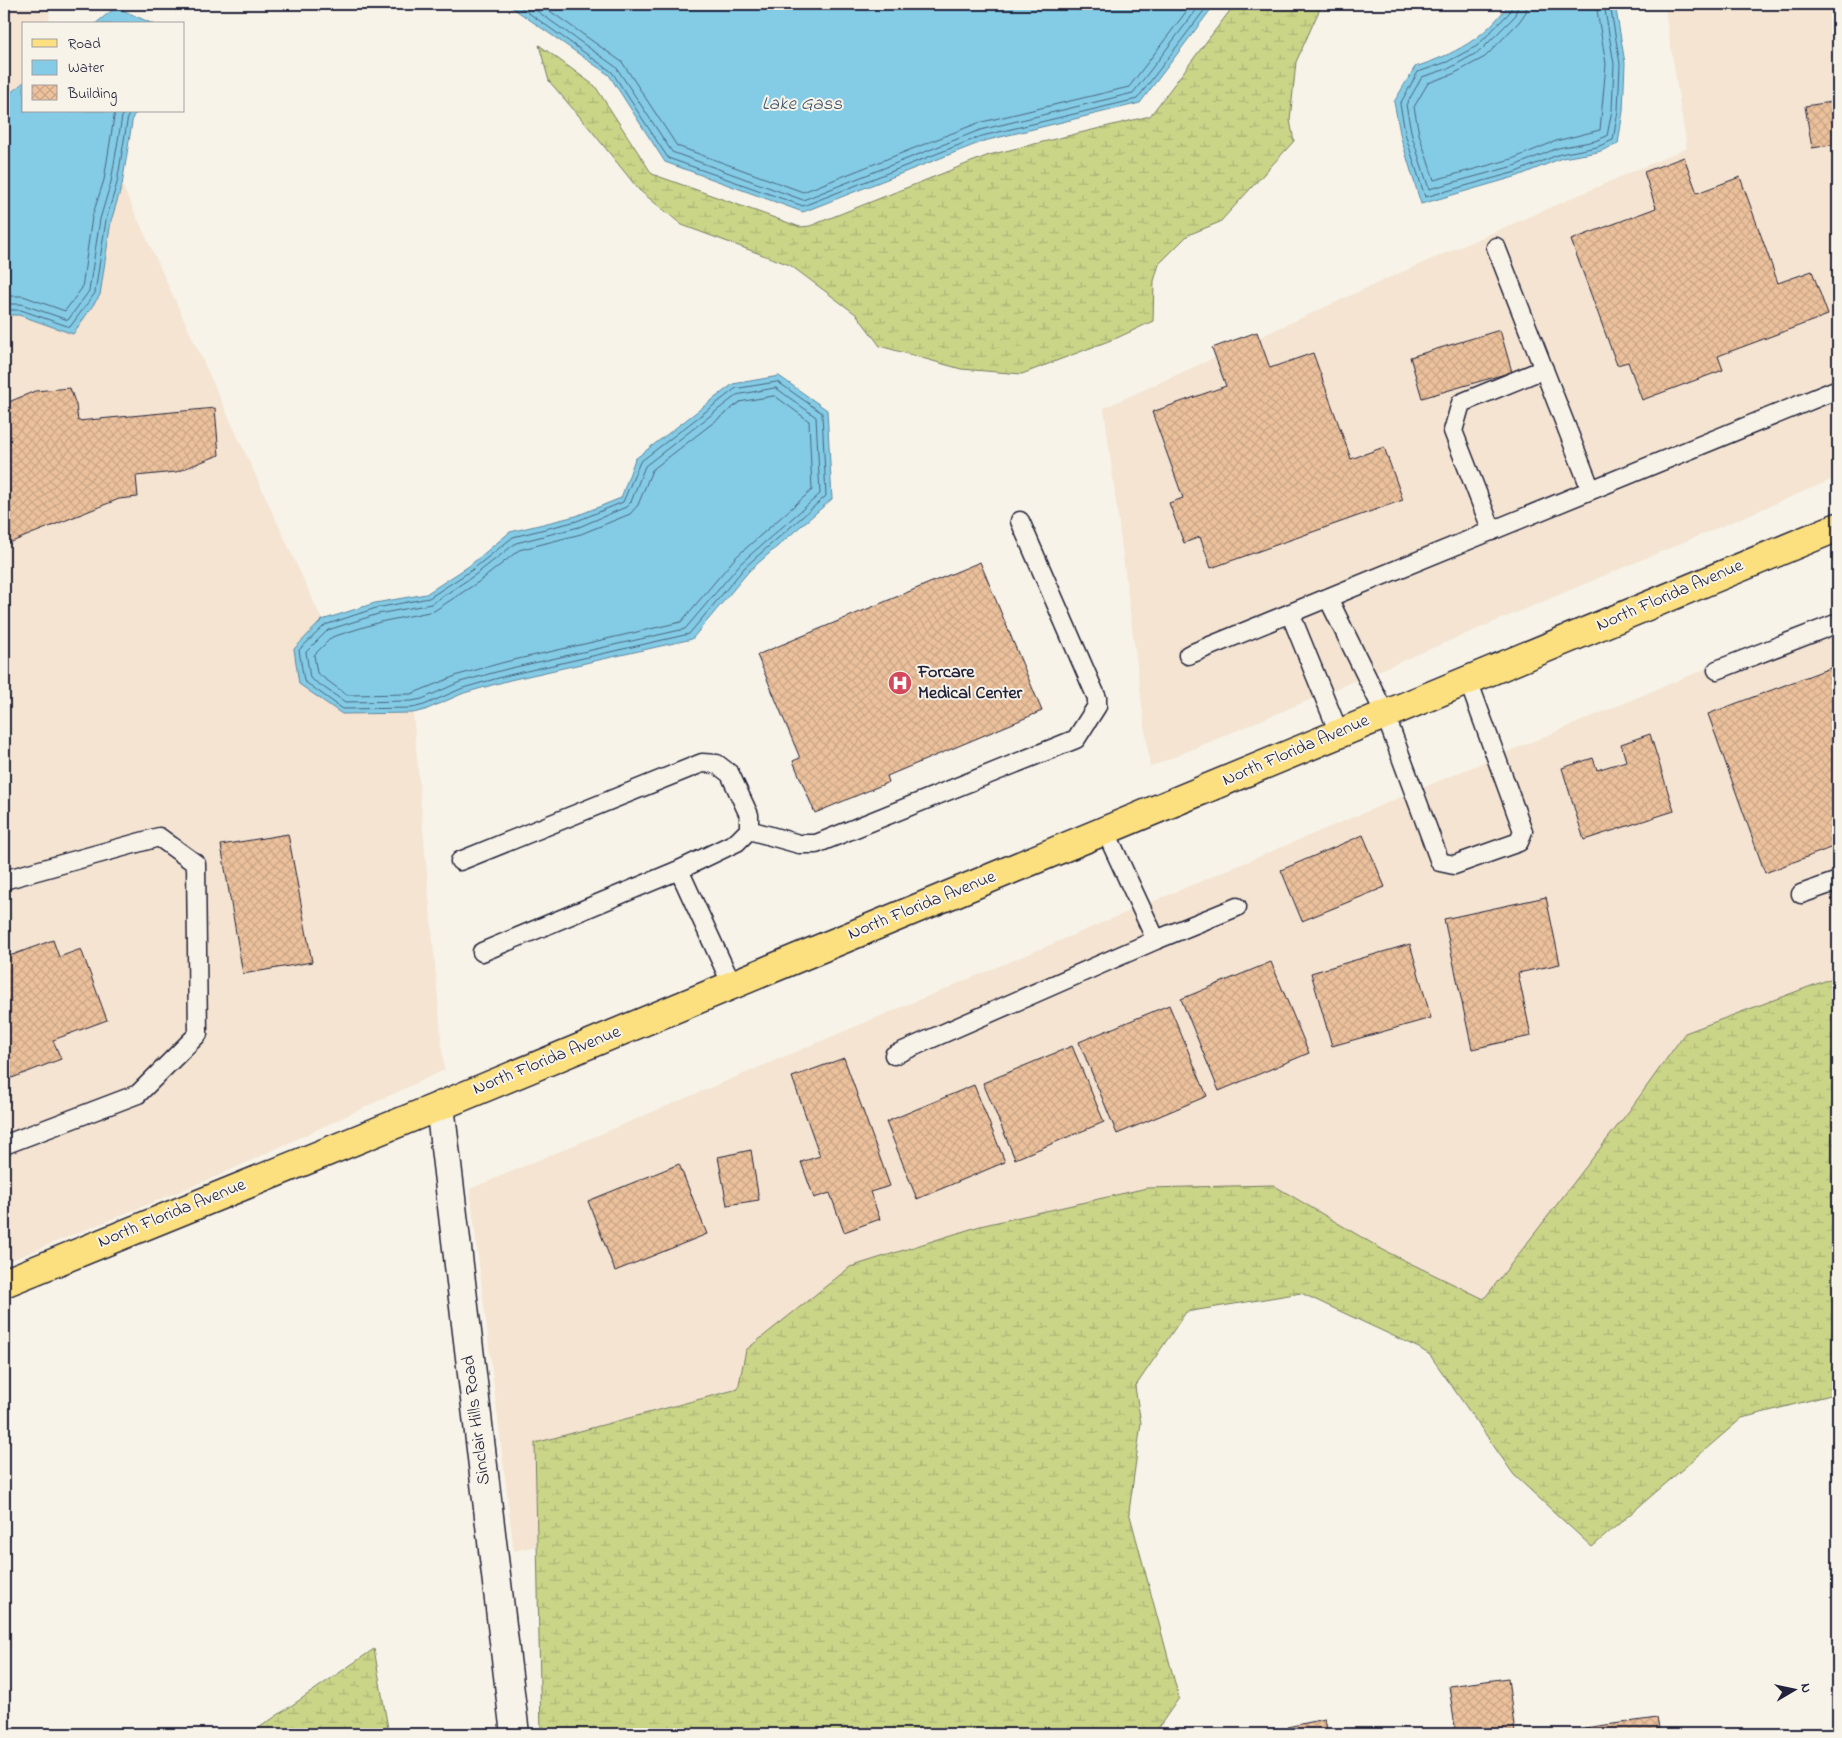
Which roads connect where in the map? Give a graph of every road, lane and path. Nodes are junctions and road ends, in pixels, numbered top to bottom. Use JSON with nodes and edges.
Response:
{"nodes":[{"id":1,"x":1496,"y":248,"type":"dead end"},
{"id":2,"x":1544,"y":369,"type":"junction"},
{"id":3,"x":1838,"y":389,"type":"edge"},
{"id":4,"x":1591,"y":490,"type":"junction"},
{"id":5,"x":1020,"y":521,"type":"dead end"},
{"id":6,"x":1838,"y":526,"type":"edge"},
{"id":7,"x":1492,"y":531,"type":"junction"},
{"id":8,"x":1328,"y":598,"type":"junction"},
{"id":9,"x":1290,"y":613,"type":"junction"},
{"id":10,"x":1838,"y":624,"type":"edge"},
{"id":11,"x":1188,"y":655,"type":"dead end"},
{"id":12,"x":1717,"y":670,"type":"dead end"},
{"id":13,"x":1468,"y":680,"type":"junction"},
{"id":14,"x":1386,"y":714,"type":"junction"},
{"id":15,"x":1339,"y":733,"type":"junction"},
{"id":16,"x":749,"y":830,"type":"junction"},
{"id":17,"x":1105,"y":830,"type":"junction"},
{"id":18,"x":460,"y":861,"type":"dead end"},
{"id":19,"x":679,"y":870,"type":"junction"},
{"id":20,"x":4,"y":880,"type":"edge"},
{"id":21,"x":1838,"y":880,"type":"edge"},
{"id":22,"x":1802,"y":894,"type":"dead end"},
{"id":23,"x":1237,"y":907,"type":"dead end"},
{"id":24,"x":1156,"y":940,"type":"junction"},
{"id":25,"x":482,"y":952,"type":"dead end"},
{"id":26,"x":732,"y":985,"type":"junction"},
{"id":27,"x":894,"y":1055,"type":"dead end"},
{"id":28,"x":440,"y":1106,"type":"junction"},
{"id":29,"x":4,"y":1145,"type":"edge"},
{"id":30,"x":4,"y":1282,"type":"edge"},
{"id":31,"x":515,"y":1734,"type":"edge"}],
"edges":[{"from":1,"to":2,"type":"lane"},
{"from":2,"to":4,"type":"lane"},
{"from":2,"to":7,"type":"lane"},
{"from":3,"to":4,"type":"lane"},
{"from":4,"to":7,"type":"lane"},
{"from":5,"to":16,"type":"lane"},
{"from":6,"to":13,"type":"main road","name":"North Florida Avenue"},
{"from":7,"to":8,"type":"lane"},
{"from":8,"to":9,"type":"lane"},
{"from":8,"to":14,"type":"lane"},
{"from":9,"to":11,"type":"lane"},
{"from":9,"to":15,"type":"lane"},
{"from":10,"to":12,"type":"lane"},
{"from":13,"to":14,"type":"main road","name":"North Florida Avenue"},
{"from":13,"to":14,"type":"lane"},
{"from":14,"to":15,"type":"main road","name":"North Florida Avenue"},
{"from":15,"to":17,"type":"main road","name":"North Florida Avenue"},
{"from":16,"to":18,"type":"lane"},
{"from":16,"to":19,"type":"lane"},
{"from":17,"to":24,"type":"lane"},
{"from":17,"to":26,"type":"main road","name":"North Florida Avenue"},
{"from":19,"to":25,"type":"lane"},
{"from":19,"to":26,"type":"lane"},
{"from":20,"to":29,"type":"lane"},
{"from":21,"to":22,"type":"lane"},
{"from":23,"to":24,"type":"lane"},
{"from":24,"to":27,"type":"lane"},
{"from":26,"to":28,"type":"main road","name":"North Florida Avenue"},
{"from":28,"to":30,"type":"main road","name":"North Florida Avenue"},
{"from":28,"to":31,"type":"street","name":"Sinclair Hills Road"}]}
